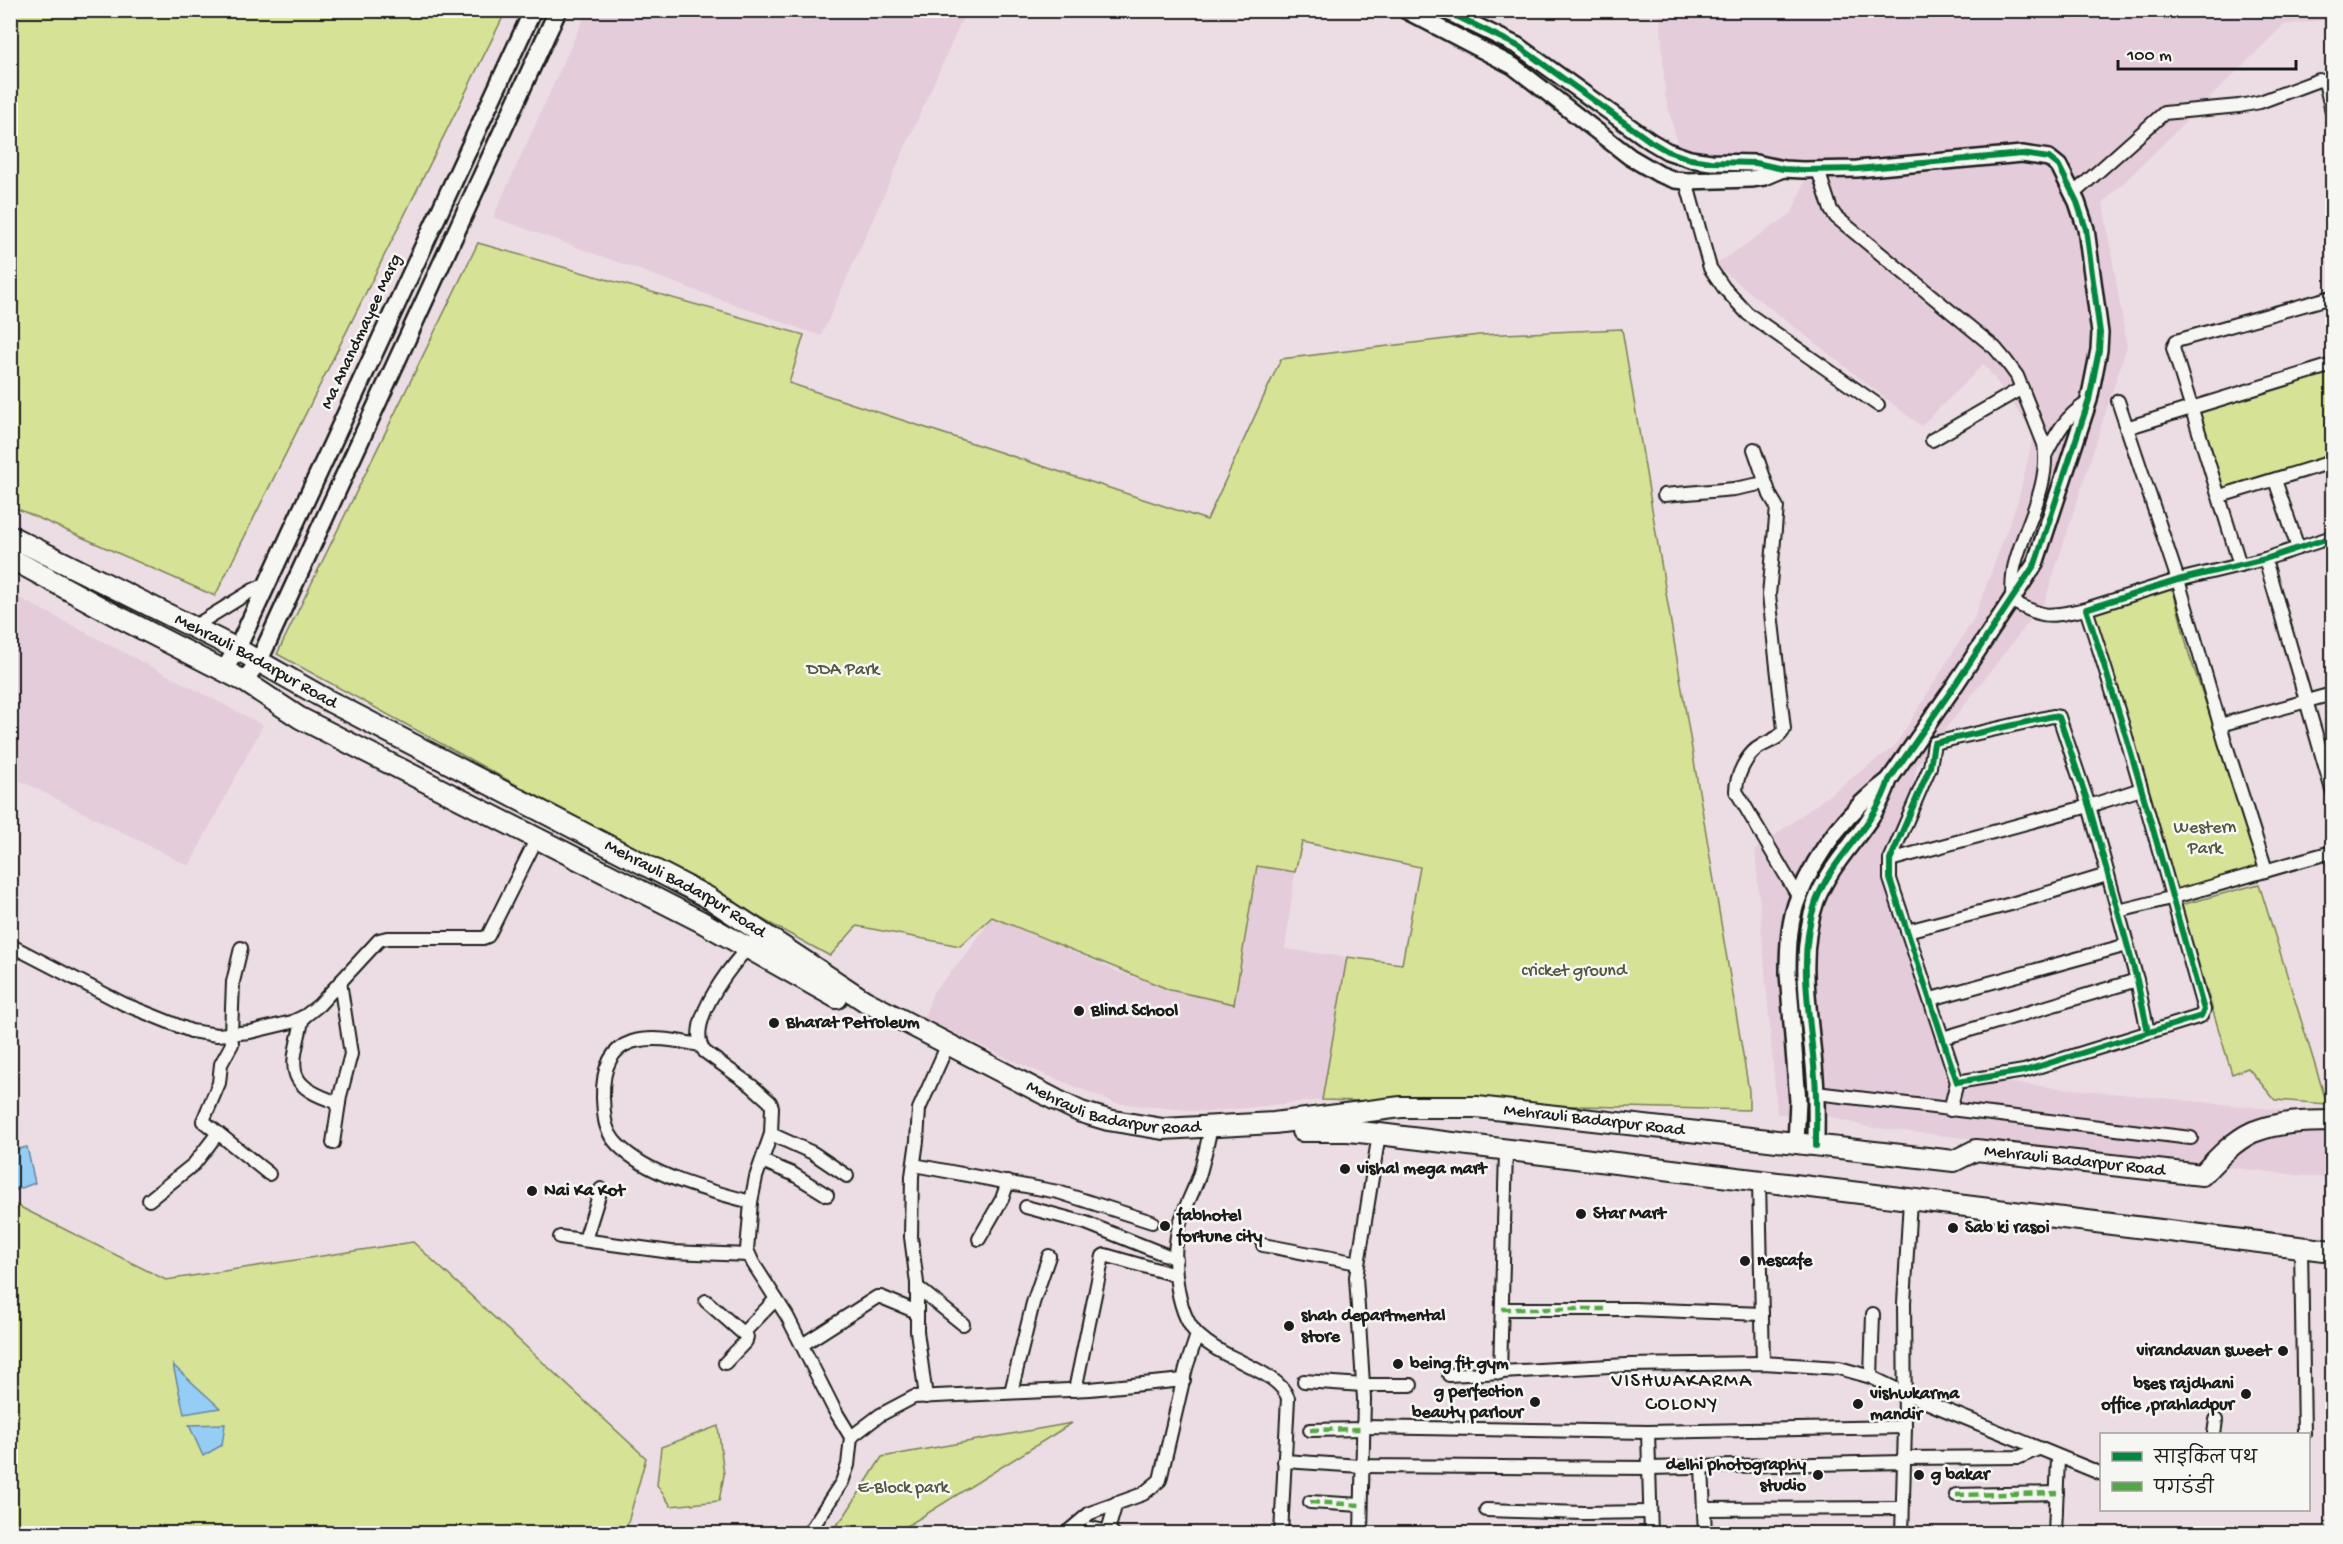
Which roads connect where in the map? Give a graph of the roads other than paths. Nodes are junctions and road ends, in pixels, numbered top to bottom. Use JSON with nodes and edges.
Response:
{"nodes":[{"id":1,"x":533,"y":10,"type":"edge"},
{"id":2,"x":558,"y":10,"type":"edge"},
{"id":3,"x":1405,"y":10,"type":"edge"},
{"id":4,"x":1444,"y":10,"type":"edge"},
{"id":5,"x":2332,"y":112,"type":"edge"},
{"id":6,"x":1783,"y":169,"type":"junction"},
{"id":7,"x":1818,"y":170,"type":"junction"},
{"id":8,"x":1686,"y":181,"type":"junction"},
{"id":9,"x":2073,"y":194,"type":"junction"},
{"id":10,"x":2332,"y":297,"type":"edge"},
{"id":11,"x":2332,"y":365,"type":"edge"},
{"id":12,"x":2022,"y":388,"type":"junction"},
{"id":13,"x":2118,"y":401,"type":"dead end"},
{"id":14,"x":2087,"y":403,"type":"junction"},
{"id":15,"x":1878,"y":405,"type":"dead end"},
{"id":16,"x":2192,"y":408,"type":"junction"},
{"id":17,"x":2126,"y":428,"type":"junction"},
{"id":18,"x":1932,"y":440,"type":"dead end"},
{"id":19,"x":1754,"y":449,"type":"dead end"},
{"id":20,"x":2046,"y":454,"type":"junction"},
{"id":21,"x":2332,"y":462,"type":"edge"},
{"id":22,"x":2275,"y":480,"type":"junction"},
{"id":23,"x":1765,"y":483,"type":"junction"},
{"id":24,"x":1664,"y":495,"type":"dead end"},
{"id":25,"x":2220,"y":496,"type":"junction"},
{"id":26,"x":10,"y":536,"type":"edge"},
{"id":27,"x":2332,"y":537,"type":"edge"},
{"id":28,"x":2298,"y":548,"type":"junction"},
{"id":29,"x":10,"y":558,"type":"edge"},
{"id":30,"x":2265,"y":559,"type":"junction"},
{"id":31,"x":2240,"y":565,"type":"junction"},
{"id":32,"x":2178,"y":580,"type":"junction"},
{"id":33,"x":267,"y":584,"type":"junction"},
{"id":34,"x":2012,"y":601,"type":"junction"},
{"id":35,"x":2086,"y":609,"type":"junction"},
{"id":36,"x":193,"y":627,"type":"junction"},
{"id":37,"x":237,"y":649,"type":"junction"},
{"id":38,"x":259,"y":661,"type":"junction"},
{"id":39,"x":224,"y":670,"type":"junction"},
{"id":40,"x":244,"y":681,"type":"junction"},
{"id":41,"x":2332,"y":694,"type":"edge"},
{"id":42,"x":2306,"y":701,"type":"junction"},
{"id":43,"x":2220,"y":725,"type":"junction"},
{"id":44,"x":1889,"y":780,"type":"junction"},
{"id":45,"x":2141,"y":789,"type":"junction"},
{"id":46,"x":2332,"y":790,"type":"edge"},
{"id":47,"x":2089,"y":806,"type":"junction"},
{"id":48,"x":536,"y":840,"type":"junction"},
{"id":49,"x":2332,"y":852,"type":"edge"},
{"id":50,"x":1890,"y":860,"type":"junction"},
{"id":51,"x":2266,"y":870,"type":"junction"},
{"id":52,"x":2106,"y":875,"type":"junction"},
{"id":53,"x":1798,"y":896,"type":"junction"},
{"id":54,"x":2172,"y":899,"type":"junction"},
{"id":55,"x":2118,"y":911,"type":"junction"},
{"id":56,"x":1907,"y":931,"type":"junction"},
{"id":57,"x":762,"y":934,"type":"junction"},
{"id":58,"x":10,"y":945,"type":"edge"},
{"id":59,"x":2127,"y":945,"type":"junction"},
{"id":60,"x":746,"y":947,"type":"junction"},
{"id":61,"x":241,"y":948,"type":"dead end"},
{"id":62,"x":2137,"y":980,"type":"junction"},
{"id":63,"x":340,"y":982,"type":"junction"},
{"id":64,"x":1931,"y":999,"type":"junction"},
{"id":65,"x":303,"y":1017,"type":"junction"},
{"id":66,"x":2148,"y":1032,"type":"junction"},
{"id":67,"x":231,"y":1034,"type":"junction"},
{"id":68,"x":1943,"y":1038,"type":"junction"},
{"id":69,"x":700,"y":1046,"type":"junction"},
{"id":70,"x":945,"y":1050,"type":"junction"},
{"id":71,"x":1957,"y":1082,"type":"junction"},
{"id":72,"x":1816,"y":1093,"type":"junction"},
{"id":73,"x":339,"y":1103,"type":"junction"},
{"id":74,"x":1950,"y":1110,"type":"junction"},
{"id":75,"x":2332,"y":1121,"type":"edge"},
{"id":76,"x":1348,"y":1122,"type":"junction"},
{"id":77,"x":218,"y":1133,"type":"junction"},
{"id":78,"x":771,"y":1134,"type":"junction"},
{"id":79,"x":1379,"y":1134,"type":"junction"},
{"id":80,"x":1209,"y":1136,"type":"junction"},
{"id":81,"x":2191,"y":1138,"type":"dead end"},
{"id":82,"x":333,"y":1143,"type":"dead end"},
{"id":83,"x":1796,"y":1143,"type":"junction"},
{"id":84,"x":1816,"y":1146,"type":"junction"},
{"id":85,"x":1506,"y":1151,"type":"junction"},
{"id":86,"x":762,"y":1161,"type":"junction"},
{"id":87,"x":914,"y":1165,"type":"junction"},
{"id":88,"x":269,"y":1174,"type":"dead end"},
{"id":89,"x":847,"y":1176,"type":"dead end"},
{"id":90,"x":1008,"y":1182,"type":"junction"},
{"id":91,"x":1759,"y":1182,"type":"junction"},
{"id":92,"x":601,"y":1189,"type":"dead end"},
{"id":93,"x":827,"y":1195,"type":"dead end"},
{"id":94,"x":148,"y":1200,"type":"dead end"},
{"id":95,"x":1910,"y":1200,"type":"junction"},
{"id":96,"x":751,"y":1202,"type":"junction"},
{"id":97,"x":1026,"y":1207,"type":"dead end"},
{"id":98,"x":1152,"y":1222,"type":"dead end"},
{"id":99,"x":561,"y":1237,"type":"dead end"},
{"id":100,"x":979,"y":1239,"type":"dead end"},
{"id":101,"x":585,"y":1240,"type":"junction"},
{"id":102,"x":1263,"y":1245,"type":"dead end"},
{"id":103,"x":2301,"y":1247,"type":"junction"},
{"id":104,"x":2332,"y":1251,"type":"edge"},
{"id":105,"x":749,"y":1255,"type":"junction"},
{"id":106,"x":1048,"y":1256,"type":"dead end"},
{"id":107,"x":1176,"y":1259,"type":"junction"},
{"id":108,"x":1358,"y":1263,"type":"junction"},
{"id":109,"x":1175,"y":1275,"type":"junction"},
{"id":110,"x":917,"y":1287,"type":"junction"},
{"id":111,"x":776,"y":1299,"type":"junction"},
{"id":112,"x":706,"y":1301,"type":"dead end"},
{"id":113,"x":1502,"y":1309,"type":"junction"},
{"id":114,"x":917,"y":1312,"type":"junction"},
{"id":115,"x":1762,"y":1314,"type":"junction"},
{"id":116,"x":1873,"y":1314,"type":"dead end"},
{"id":117,"x":963,"y":1324,"type":"dead end"},
{"id":118,"x":1197,"y":1335,"type":"junction"},
{"id":119,"x":747,"y":1337,"type":"junction"},
{"id":120,"x":802,"y":1345,"type":"junction"},
{"id":121,"x":1763,"y":1363,"type":"junction"},
{"id":122,"x":725,"y":1364,"type":"dead end"},
{"id":123,"x":1500,"y":1373,"type":"junction"},
{"id":124,"x":1449,"y":1375,"type":"dead end"},
{"id":125,"x":1871,"y":1377,"type":"junction"},
{"id":126,"x":1184,"y":1380,"type":"junction"},
{"id":127,"x":1304,"y":1381,"type":"dead end"},
{"id":128,"x":1363,"y":1385,"type":"junction"},
{"id":129,"x":1411,"y":1385,"type":"dead end"},
{"id":130,"x":1075,"y":1390,"type":"junction"},
{"id":131,"x":1011,"y":1392,"type":"junction"},
{"id":132,"x":1904,"y":1393,"type":"junction"},
{"id":133,"x":926,"y":1396,"type":"junction"},
{"id":134,"x":2216,"y":1420,"type":"dead end"},
{"id":135,"x":1905,"y":1427,"type":"junction"},
{"id":136,"x":1364,"y":1428,"type":"junction"},
{"id":137,"x":1310,"y":1430,"type":"dead end"},
{"id":138,"x":1648,"y":1432,"type":"junction"},
{"id":139,"x":2214,"y":1433,"type":"edge"},
{"id":140,"x":2304,"y":1433,"type":"edge"},
{"id":141,"x":851,"y":1437,"type":"junction"},
{"id":142,"x":2038,"y":1449,"type":"junction"},
{"id":143,"x":2058,"y":1458,"type":"junction"},
{"id":144,"x":1903,"y":1460,"type":"junction"},
{"id":145,"x":1284,"y":1461,"type":"junction"},
{"id":146,"x":1361,"y":1466,"type":"junction"},
{"id":147,"x":1702,"y":1466,"type":"junction"},
{"id":148,"x":1649,"y":1468,"type":"junction"},
{"id":149,"x":2100,"y":1473,"type":"edge"},
{"id":150,"x":2057,"y":1493,"type":"junction"},
{"id":151,"x":1956,"y":1495,"type":"dead end"},
{"id":152,"x":1310,"y":1502,"type":"dead end"},
{"id":153,"x":1116,"y":1503,"type":"junction"},
{"id":154,"x":1361,"y":1505,"type":"junction"},
{"id":155,"x":1902,"y":1508,"type":"junction"},
{"id":156,"x":1704,"y":1509,"type":"junction"},
{"id":157,"x":1486,"y":1510,"type":"dead end"},
{"id":158,"x":1095,"y":1511,"type":"junction"},
{"id":159,"x":1650,"y":1512,"type":"junction"},
{"id":160,"x":1090,"y":1531,"type":"edge"},
{"id":161,"x":808,"y":1533,"type":"edge"},
{"id":162,"x":1065,"y":1533,"type":"edge"},
{"id":163,"x":1109,"y":1533,"type":"edge"},
{"id":164,"x":1281,"y":1533,"type":"edge"},
{"id":165,"x":1361,"y":1533,"type":"edge"},
{"id":166,"x":1651,"y":1533,"type":"edge"},
{"id":167,"x":1705,"y":1533,"type":"edge"},
{"id":168,"x":1902,"y":1533,"type":"edge"},
{"id":169,"x":2055,"y":1533,"type":"edge"}],
"edges":[{"from":1,"to":33,"type":"main road","name":"Ma Anandmayee Marg"},
{"from":2,"to":38,"type":"main road"},
{"from":3,"to":8,"type":"street"},
{"from":4,"to":6,"type":"street"},
{"from":5,"to":9,"type":"street"},
{"from":6,"to":7,"type":"street"},
{"from":6,"to":8,"type":"street"},
{"from":7,"to":9,"type":"street"},
{"from":7,"to":12,"type":"street"},
{"from":8,"to":15,"type":"street"},
{"from":9,"to":14,"type":"street"},
{"from":10,"to":16,"type":"street"},
{"from":11,"to":16,"type":"street"},
{"from":12,"to":18,"type":"street"},
{"from":12,"to":20,"type":"street"},
{"from":13,"to":17,"type":"street"},
{"from":14,"to":20,"type":"street"},
{"from":14,"to":34,"type":"street"},
{"from":16,"to":17,"type":"street"},
{"from":16,"to":25,"type":"street"},
{"from":17,"to":32,"type":"street"},
{"from":19,"to":23,"type":"street"},
{"from":20,"to":34,"type":"street"},
{"from":21,"to":22,"type":"street"},
{"from":22,"to":25,"type":"street"},
{"from":22,"to":28,"type":"street"},
{"from":23,"to":24,"type":"street"},
{"from":23,"to":53,"type":"street"},
{"from":25,"to":31,"type":"street"},
{"from":26,"to":36,"type":"main road","name":"Mehrauli Badarpur Road"},
{"from":27,"to":28,"type":"street"},
{"from":28,"to":30,"type":"street"},
{"from":29,"to":39,"type":"main road","name":"Mehrauli Badarpur Road"},
{"from":30,"to":31,"type":"street"},
{"from":30,"to":42,"type":"street"},
{"from":31,"to":32,"type":"street"},
{"from":32,"to":35,"type":"street"},
{"from":32,"to":43,"type":"street"},
{"from":33,"to":36,"type":"street"},
{"from":33,"to":37,"type":"main road","name":"Ma Anandmayee Marg"},
{"from":34,"to":35,"type":"street"},
{"from":34,"to":44,"type":"street"},
{"from":35,"to":45,"type":"street"},
{"from":36,"to":37,"type":"main road","name":"Mehrauli Badarpur Road"},
{"from":37,"to":38,"type":"main road","name":"Mehrauli Badarpur Road"},
{"from":37,"to":39,"type":"main road","name":"Ma Anandmayee Marg"},
{"from":38,"to":40,"type":"main road"},
{"from":38,"to":57,"type":"main road","name":"Mehrauli Badarpur Road"},
{"from":39,"to":40,"type":"main road","name":"Mehrauli Badarpur Road"},
{"from":40,"to":48,"type":"main road","name":"Mehrauli Badarpur Road"},
{"from":41,"to":42,"type":"street"},
{"from":42,"to":43,"type":"street"},
{"from":42,"to":46,"type":"street"},
{"from":43,"to":51,"type":"street"},
{"from":44,"to":53,"type":"street"},
{"from":44,"to":72,"type":"street"},
{"from":45,"to":47,"type":"street"},
{"from":45,"to":54,"type":"street"},
{"from":47,"to":50,"type":"street"},
{"from":47,"to":50,"type":"street"},
{"from":47,"to":52,"type":"street"},
{"from":48,"to":60,"type":"main road","name":"Mehrauli Badarpur Road"},
{"from":48,"to":63,"type":"street"},
{"from":49,"to":51,"type":"street"},
{"from":50,"to":56,"type":"street"},
{"from":51,"to":54,"type":"street"},
{"from":52,"to":55,"type":"street"},
{"from":52,"to":56,"type":"street"},
{"from":53,"to":83,"type":"street"},
{"from":54,"to":55,"type":"street"},
{"from":54,"to":66,"type":"street"},
{"from":55,"to":59,"type":"street"},
{"from":56,"to":64,"type":"street"},
{"from":57,"to":60,"type":"street"},
{"from":57,"to":70,"type":"main road","name":"Mehrauli Badarpur Road"},
{"from":58,"to":67,"type":"street"},
{"from":59,"to":62,"type":"street"},
{"from":59,"to":64,"type":"street"},
{"from":60,"to":69,"type":"street"},
{"from":60,"to":70,"type":"main road","name":"Mehrauli Badarpur Road"},
{"from":61,"to":67,"type":"street"},
{"from":62,"to":66,"type":"street"},
{"from":62,"to":68,"type":"street"},
{"from":63,"to":65,"type":"street"},
{"from":63,"to":73,"type":"street"},
{"from":64,"to":68,"type":"street"},
{"from":65,"to":67,"type":"street"},
{"from":65,"to":73,"type":"street"},
{"from":66,"to":71,"type":"street"},
{"from":67,"to":77,"type":"street"},
{"from":68,"to":71,"type":"street"},
{"from":69,"to":78,"type":"street"},
{"from":69,"to":96,"type":"street"},
{"from":70,"to":76,"type":"main road","name":"Mehrauli Badarpur Road"},
{"from":70,"to":80,"type":"main road","name":"Mehrauli Badarpur Road"},
{"from":70,"to":87,"type":"street"},
{"from":71,"to":74,"type":"street"},
{"from":72,"to":74,"type":"street"},
{"from":72,"to":84,"type":"street"},
{"from":73,"to":82,"type":"street"},
{"from":74,"to":81,"type":"street"},
{"from":75,"to":84,"type":"main road","name":"Mehrauli Badarpur Road"},
{"from":76,"to":79,"type":"main road","name":"Mehrauli Badarpur Road"},
{"from":76,"to":80,"type":"main road","name":"Mehrauli Badarpur Road"},
{"from":76,"to":83,"type":"main road","name":"Mehrauli Badarpur Road"},
{"from":77,"to":88,"type":"street"},
{"from":77,"to":94,"type":"street"},
{"from":78,"to":86,"type":"street"},
{"from":78,"to":89,"type":"street"},
{"from":79,"to":85,"type":"main road","name":"Mehrauli Badarpur Road"},
{"from":79,"to":108,"type":"street"},
{"from":80,"to":107,"type":"street"},
{"from":83,"to":84,"type":"main road","name":"Mehrauli Badarpur Road"},
{"from":85,"to":91,"type":"main road","name":"Mehrauli Badarpur Road"},
{"from":85,"to":113,"type":"street"},
{"from":86,"to":93,"type":"street"},
{"from":86,"to":96,"type":"street"},
{"from":87,"to":90,"type":"street"},
{"from":87,"to":110,"type":"street"},
{"from":90,"to":98,"type":"street"},
{"from":90,"to":100,"type":"street"},
{"from":91,"to":95,"type":"main road","name":"Mehrauli Badarpur Road"},
{"from":91,"to":115,"type":"street"},
{"from":92,"to":101,"type":"street"},
{"from":95,"to":103,"type":"main road","name":"Mehrauli Badarpur Road"},
{"from":95,"to":132,"type":"street"},
{"from":96,"to":105,"type":"street"},
{"from":97,"to":107,"type":"street"},
{"from":99,"to":101,"type":"street"},
{"from":101,"to":105,"type":"street"},
{"from":102,"to":108,"type":"street"},
{"from":103,"to":104,"type":"main road","name":"Mehrauli Badarpur Road"},
{"from":103,"to":140,"type":"street"},
{"from":105,"to":111,"type":"street"},
{"from":106,"to":131,"type":"street"},
{"from":107,"to":109,"type":"street"},
{"from":108,"to":128,"type":"street"},
{"from":109,"to":118,"type":"street"},
{"from":109,"to":130,"type":"street"},
{"from":110,"to":114,"type":"street"},
{"from":110,"to":117,"type":"street"},
{"from":111,"to":119,"type":"street"},
{"from":111,"to":120,"type":"street"},
{"from":112,"to":119,"type":"street"},
{"from":113,"to":115,"type":"street"},
{"from":113,"to":123,"type":"street"},
{"from":114,"to":120,"type":"street"},
{"from":114,"to":133,"type":"street"},
{"from":115,"to":121,"type":"street"},
{"from":116,"to":125,"type":"street"},
{"from":118,"to":126,"type":"street"},
{"from":118,"to":145,"type":"street"},
{"from":119,"to":122,"type":"street"},
{"from":120,"to":141,"type":"street"},
{"from":121,"to":123,"type":"street"},
{"from":121,"to":125,"type":"street"},
{"from":123,"to":124,"type":"street"},
{"from":125,"to":132,"type":"street"},
{"from":126,"to":130,"type":"street"},
{"from":126,"to":153,"type":"street"},
{"from":127,"to":128,"type":"street"},
{"from":128,"to":129,"type":"street"},
{"from":128,"to":136,"type":"street"},
{"from":130,"to":131,"type":"street"},
{"from":131,"to":133,"type":"street"},
{"from":132,"to":135,"type":"street"},
{"from":132,"to":142,"type":"street"},
{"from":133,"to":141,"type":"street"},
{"from":134,"to":139,"type":"street"},
{"from":135,"to":138,"type":"street"},
{"from":135,"to":144,"type":"street"},
{"from":136,"to":137,"type":"street"},
{"from":136,"to":138,"type":"street"},
{"from":136,"to":146,"type":"street"},
{"from":138,"to":148,"type":"street"},
{"from":141,"to":161,"type":"street"},
{"from":142,"to":143,"type":"street"},
{"from":142,"to":144,"type":"street"},
{"from":143,"to":149,"type":"street"},
{"from":143,"to":150,"type":"street"},
{"from":144,"to":147,"type":"street"},
{"from":144,"to":155,"type":"street"},
{"from":145,"to":146,"type":"street"},
{"from":145,"to":164,"type":"street"},
{"from":146,"to":148,"type":"street"},
{"from":146,"to":154,"type":"street"},
{"from":147,"to":148,"type":"street"},
{"from":147,"to":156,"type":"street"},
{"from":148,"to":159,"type":"street"},
{"from":150,"to":151,"type":"street"},
{"from":150,"to":169,"type":"street"},
{"from":152,"to":154,"type":"street"},
{"from":153,"to":158,"type":"street"},
{"from":153,"to":163,"type":"street"},
{"from":154,"to":165,"type":"street"},
{"from":155,"to":156,"type":"street"},
{"from":155,"to":168,"type":"street"},
{"from":156,"to":167,"type":"street"},
{"from":157,"to":159,"type":"street"},
{"from":158,"to":160,"type":"street"},
{"from":158,"to":162,"type":"street"},
{"from":159,"to":166,"type":"street"},
{"from":160,"to":163,"type":"street"}]}
